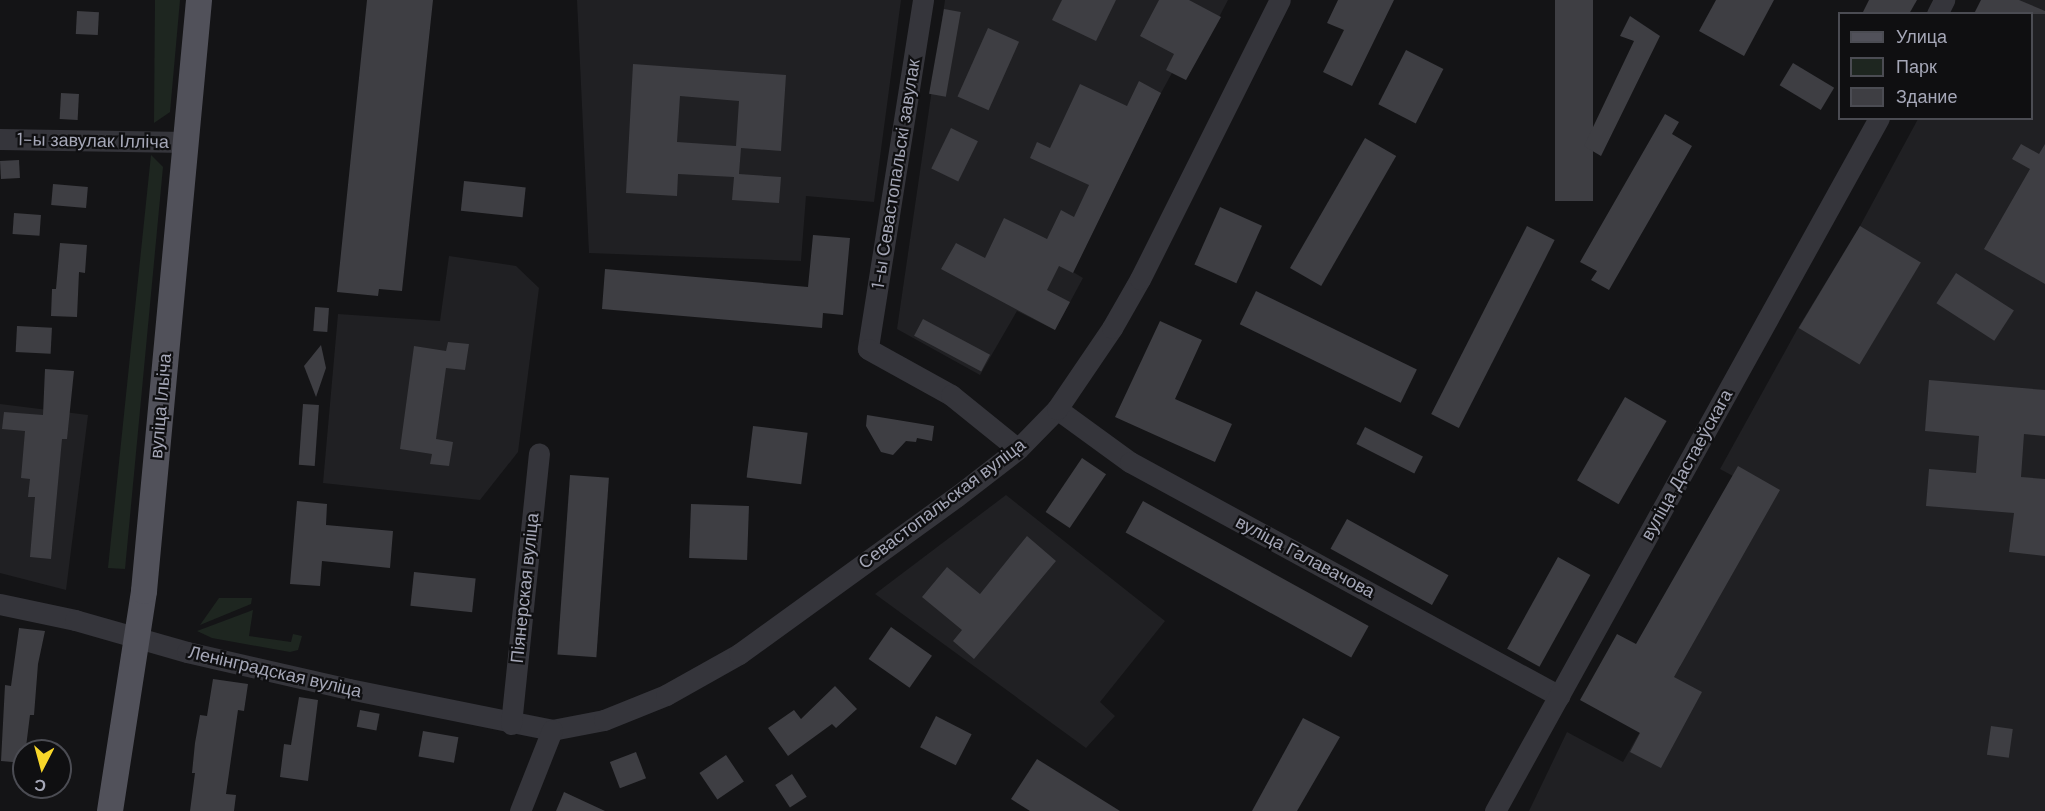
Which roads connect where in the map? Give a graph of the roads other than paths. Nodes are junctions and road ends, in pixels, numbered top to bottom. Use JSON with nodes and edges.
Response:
{"nodes":[{"id":1,"x":199,"y":0,"type":"edge"},
{"id":2,"x":923,"y":0,"type":"edge"},
{"id":3,"x":1280,"y":0,"type":"edge"},
{"id":4,"x":1878,"y":120,"type":"edge"},
{"id":5,"x":0,"y":139,"type":"edge"},
{"id":6,"x":186,"y":142,"type":"junction"},
{"id":7,"x":1057,"y":409,"type":"junction"},
{"id":8,"x":1018,"y":449,"type":"junction"},
{"id":9,"x":539,"y":453,"type":"dead end"},
{"id":10,"x":0,"y":604,"type":"edge"},
{"id":11,"x":135,"y":639,"type":"junction"},
{"id":12,"x":1559,"y":696,"type":"junction"},
{"id":13,"x":511,"y":723,"type":"junction"},
{"id":14,"x":552,"y":730,"type":"junction"},
{"id":15,"x":110,"y":811,"type":"edge"},
{"id":16,"x":520,"y":811,"type":"edge"},
{"id":17,"x":1495,"y":811,"type":"edge"}],
"edges":[{"from":1,"to":6,"type":"main road","name":"вуліца Ільіча"},
{"from":2,"to":8,"type":"street","name":"1-ы Севастопальскі завулак"},
{"from":3,"to":7,"type":"street","name":"Севастопальская вуліца"},
{"from":4,"to":12,"type":"street","name":"вуліца Дастаеўскага"},
{"from":5,"to":6,"type":"street","name":"1-ы завулак Ілліча"},
{"from":6,"to":11,"type":"main road","name":"вуліца Ільіча"},
{"from":7,"to":8,"type":"street","name":"Севастопальская вуліца"},
{"from":7,"to":12,"type":"street","name":"вуліца Галавачова"},
{"from":8,"to":14,"type":"street","name":"Севастопальская вуліца"},
{"from":9,"to":13,"type":"street","name":"Піянерская вуліца"},
{"from":10,"to":11,"type":"street","name":"Ленінградская вуліца"},
{"from":11,"to":13,"type":"street","name":"Ленінградская вуліца"},
{"from":11,"to":15,"type":"main road","name":"вуліца Ільіча"},
{"from":12,"to":17,"type":"street","name":"вуліца Дастаеўскага"},
{"from":13,"to":14,"type":"street","name":"Ленінградская вуліца"},
{"from":14,"to":16,"type":"street"}]}
